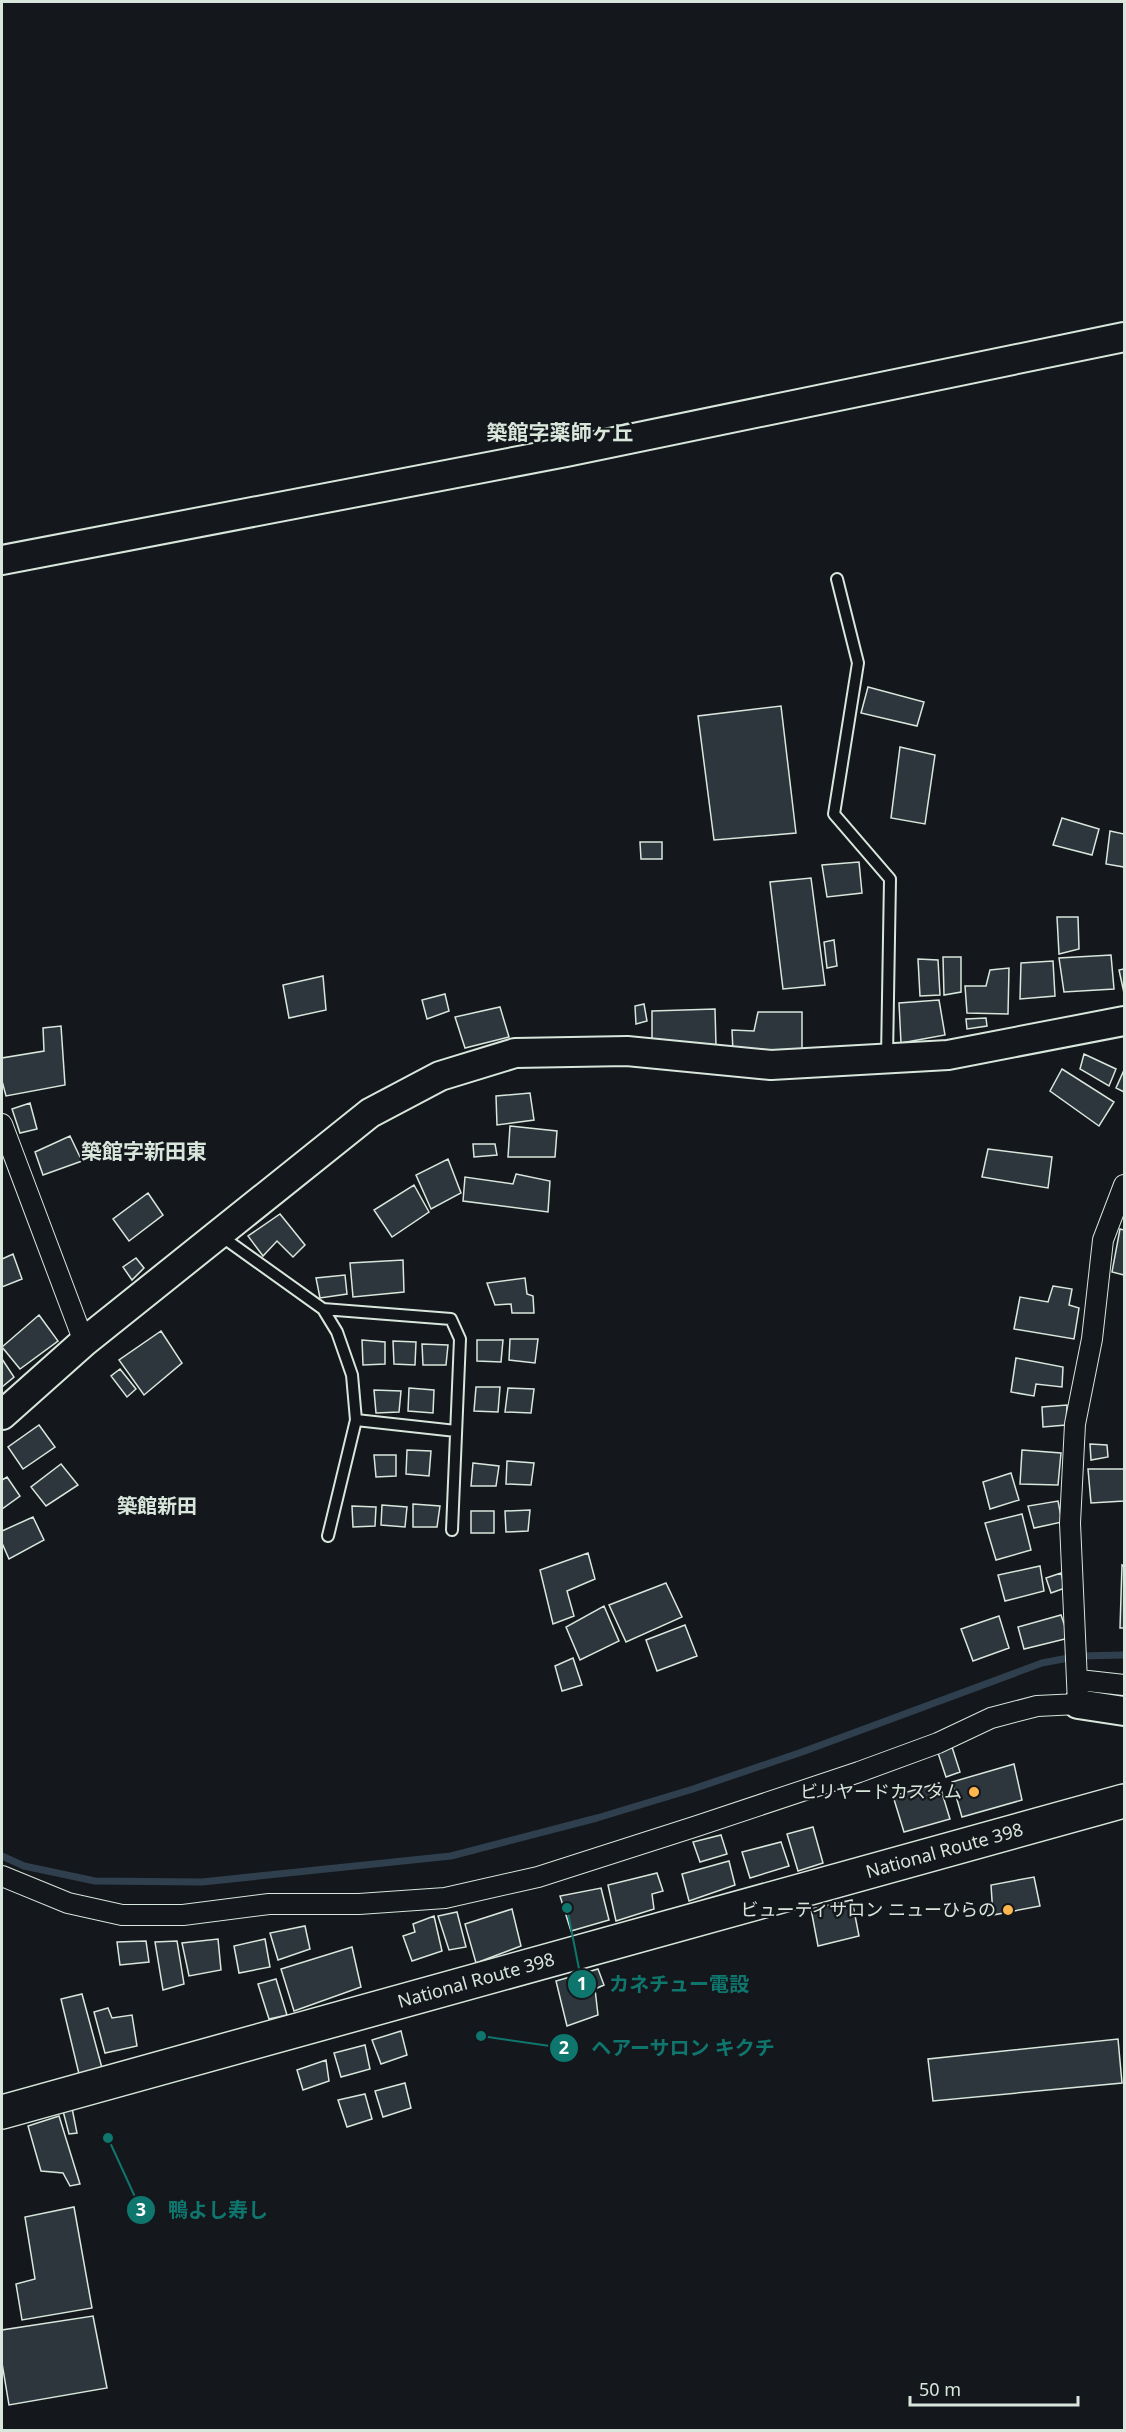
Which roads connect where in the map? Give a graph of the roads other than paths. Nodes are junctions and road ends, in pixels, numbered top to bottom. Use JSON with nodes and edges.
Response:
{"nodes":[{"id":1,"x":1125,"y":337,"type":"edge"},
{"id":2,"x":2,"y":560,"type":"edge"},
{"id":3,"x":837,"y":579,"type":"dead end"},
{"id":4,"x":1125,"y":1021,"type":"edge"},
{"id":5,"x":887,"y":1058,"type":"junction"},
{"id":6,"x":2,"y":1124,"type":"edge"},
{"id":7,"x":1125,"y":1185,"type":"edge"},
{"id":8,"x":218,"y":1234,"type":"junction"},
{"id":9,"x":322,"y":1309,"type":"junction"},
{"id":10,"x":84,"y":1342,"type":"junction"},
{"id":11,"x":2,"y":1415,"type":"edge"},
{"id":12,"x":356,"y":1420,"type":"junction"},
{"id":13,"x":456,"y":1431,"type":"junction"},
{"id":14,"x":452,"y":1530,"type":"dead end"},
{"id":15,"x":328,"y":1536,"type":"dead end"},
{"id":16,"x":1078,"y":1685,"type":"junction"},
{"id":17,"x":1125,"y":1685,"type":"edge"},
{"id":18,"x":1125,"y":1711,"type":"edge"},
{"id":19,"x":1125,"y":1801,"type":"edge"},
{"id":20,"x":2,"y":1876,"type":"edge"},
{"id":21,"x":2,"y":2112,"type":"edge"}],
"edges":[{"from":1,"to":2,"type":"street"},
{"from":3,"to":5,"type":"lane"},
{"from":4,"to":5,"type":"street"},
{"from":5,"to":8,"type":"street"},
{"from":6,"to":10,"type":"street"},
{"from":7,"to":16,"type":"street"},
{"from":8,"to":9,"type":"lane"},
{"from":8,"to":10,"type":"street"},
{"from":9,"to":12,"type":"lane"},
{"from":9,"to":13,"type":"lane"},
{"from":10,"to":11,"type":"street"},
{"from":12,"to":13,"type":"lane"},
{"from":12,"to":15,"type":"lane"},
{"from":13,"to":14,"type":"lane"},
{"from":16,"to":17,"type":"street"},
{"from":16,"to":18,"type":"street"},
{"from":16,"to":20,"type":"street"},
{"from":19,"to":21,"type":"highway","name":"National Route 398"}]}
